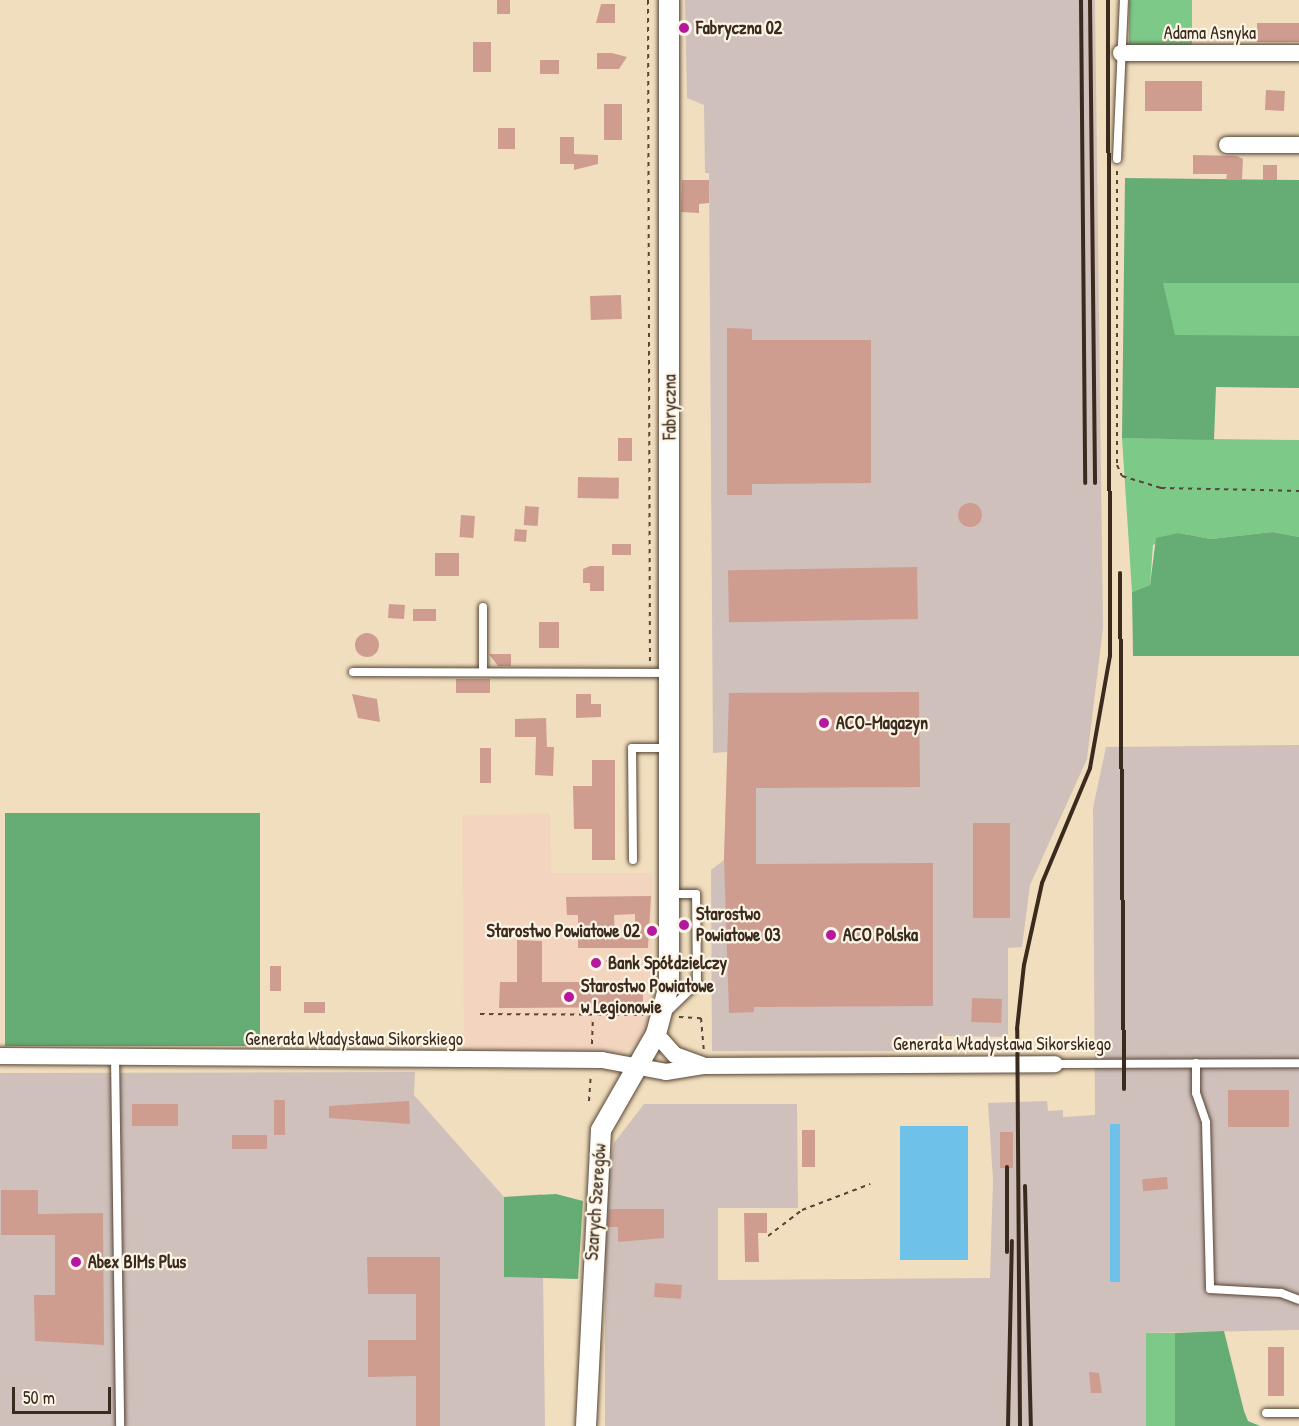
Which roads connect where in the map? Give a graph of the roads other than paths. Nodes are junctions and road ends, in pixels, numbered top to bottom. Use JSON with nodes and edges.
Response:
{"nodes":[{"id":1,"x":669,"y":0,"type":"edge"},
{"id":2,"x":1124,"y":0,"type":"edge"},
{"id":3,"x":1121,"y":53,"type":"junction"},
{"id":4,"x":1299,"y":53,"type":"edge"},
{"id":5,"x":1227,"y":145,"type":"dead end"},
{"id":6,"x":1299,"y":145,"type":"edge"},
{"id":7,"x":1118,"y":159,"type":"road end"},
{"id":8,"x":483,"y":607,"type":"dead end"},
{"id":9,"x":483,"y":671,"type":"junction"},
{"id":10,"x":353,"y":672,"type":"dead end"},
{"id":11,"x":671,"y":673,"type":"junction"},
{"id":12,"x":670,"y":748,"type":"junction"},
{"id":13,"x":633,"y":860,"type":"dead end"},
{"id":14,"x":669,"y":894,"type":"junction"},
{"id":15,"x":662,"y":1020,"type":"junction"},
{"id":16,"x":672,"y":1052,"type":"junction"},
{"id":17,"x":0,"y":1056,"type":"edge"},
{"id":18,"x":115,"y":1057,"type":"junction"},
{"id":19,"x":708,"y":1061,"type":"junction"},
{"id":20,"x":1196,"y":1063,"type":"junction"},
{"id":21,"x":1299,"y":1063,"type":"edge"},
{"id":22,"x":1055,"y":1064,"type":"joint"},
{"id":23,"x":633,"y":1069,"type":"junction"},
{"id":24,"x":666,"y":1072,"type":"junction"},
{"id":25,"x":1299,"y":1300,"type":"edge"},
{"id":26,"x":1266,"y":1413,"type":"dead end"},
{"id":27,"x":1299,"y":1413,"type":"edge"},
{"id":28,"x":120,"y":1426,"type":"edge"},
{"id":29,"x":586,"y":1426,"type":"edge"}],
"edges":[{"from":1,"to":11,"type":"street","name":"Fabryczna"},
{"from":2,"to":3,"type":"lane"},
{"from":3,"to":4,"type":"street","name":"Adama Asnyka"},
{"from":3,"to":7,"type":"lane"},
{"from":5,"to":6,"type":"street"},
{"from":8,"to":9,"type":"lane"},
{"from":9,"to":10,"type":"lane"},
{"from":9,"to":11,"type":"lane"},
{"from":11,"to":12,"type":"street","name":"Fabryczna"},
{"from":12,"to":13,"type":"lane"},
{"from":12,"to":14,"type":"street","name":"Fabryczna"},
{"from":14,"to":15,"type":"street"},
{"from":14,"to":15,"type":"lane"},
{"from":15,"to":16,"type":"street","name":"Generała Władysława Sikorskiego"},
{"from":15,"to":23,"type":"street","name":"Szarych Szeregów"},
{"from":16,"to":19,"type":"street","name":"Generała Władysława Sikorskiego"},
{"from":16,"to":24,"type":"lane"},
{"from":17,"to":18,"type":"street","name":"Generała Władysława Sikorskiego"},
{"from":18,"to":23,"type":"street","name":"Generała Władysława Sikorskiego"},
{"from":18,"to":28,"type":"lane"},
{"from":19,"to":22,"type":"street","name":"Generała Władysława Sikorskiego"},
{"from":19,"to":24,"type":"street","name":"Generała Władysława Sikorskiego"},
{"from":20,"to":21,"type":"lane","name":"Generała Władysława Sikorskiego"},
{"from":20,"to":22,"type":"lane","name":"Generała Władysława Sikorskiego"},
{"from":20,"to":25,"type":"lane"},
{"from":23,"to":24,"type":"street","name":"Generała Władysława Sikorskiego"},
{"from":23,"to":29,"type":"street","name":"Szarych Szeregów"},
{"from":26,"to":27,"type":"lane"}]}
